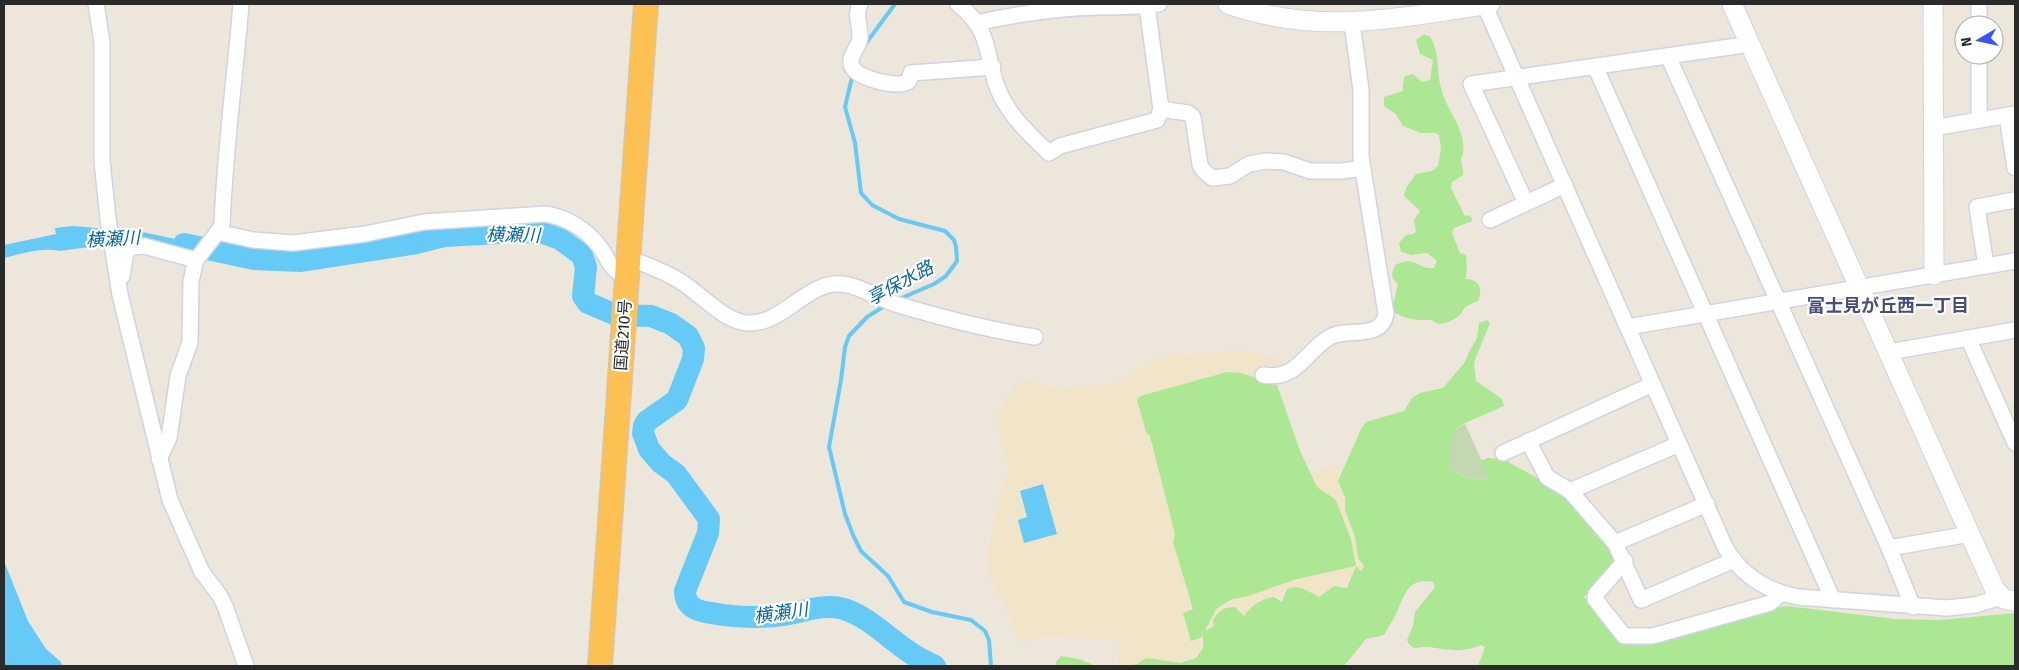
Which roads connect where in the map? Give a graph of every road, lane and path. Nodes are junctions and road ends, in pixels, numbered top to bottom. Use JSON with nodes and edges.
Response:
{"nodes":[{"id":1,"x":96,"y":4,"type":"edge"},
{"id":2,"x":241,"y":4,"type":"edge"},
{"id":3,"x":646,"y":4,"type":"edge"},
{"id":4,"x":860,"y":4,"type":"edge"},
{"id":5,"x":958,"y":4,"type":"edge"},
{"id":6,"x":1228,"y":4,"type":"edge"},
{"id":7,"x":1486,"y":4,"type":"edge"},
{"id":8,"x":1732,"y":4,"type":"edge"},
{"id":9,"x":1933,"y":4,"type":"edge"},
{"id":10,"x":1153,"y":5,"type":"edge"},
{"id":11,"x":1352,"y":22,"type":"junction"},
{"id":12,"x":976,"y":23,"type":"junction"},
{"id":13,"x":1750,"y":44,"type":"junction"},
{"id":14,"x":1668,"y":56,"type":"junction"},
{"id":15,"x":1979,"y":65,"type":"edge"},
{"id":16,"x":1595,"y":66,"type":"junction"},
{"id":17,"x":992,"y":68,"type":"junction"},
{"id":18,"x":1516,"y":77,"type":"junction"},
{"id":19,"x":1161,"y":109,"type":"junction"},
{"id":20,"x":2011,"y":115,"type":"edge"},
{"id":21,"x":1979,"y":120,"type":"junction"},
{"id":22,"x":1933,"y":128,"type":"junction"},
{"id":23,"x":1363,"y":168,"type":"junction"},
{"id":24,"x":2015,"y":168,"type":"edge"},
{"id":25,"x":1564,"y":185,"type":"junction"},
{"id":26,"x":2015,"y":200,"type":"edge"},
{"id":27,"x":1526,"y":202,"type":"junction"},
{"id":28,"x":1490,"y":220,"type":"dead end"},
{"id":29,"x":217,"y":232,"type":"junction"},
{"id":30,"x":196,"y":260,"type":"junction"},
{"id":31,"x":2015,"y":262,"type":"edge"},
{"id":32,"x":1986,"y":266,"type":"junction"},
{"id":33,"x":1934,"y":275,"type":"junction"},
{"id":34,"x":627,"y":276,"type":"junction"},
{"id":35,"x":1860,"y":287,"type":"junction"},
{"id":36,"x":120,"y":295,"type":"junction"},
{"id":37,"x":1779,"y":301,"type":"junction"},
{"id":38,"x":1706,"y":314,"type":"junction"},
{"id":39,"x":1628,"y":327,"type":"junction"},
{"id":40,"x":2015,"y":330,"type":"edge"},
{"id":41,"x":1035,"y":337,"type":"dead end"},
{"id":42,"x":1968,"y":338,"type":"junction"},
{"id":43,"x":1889,"y":352,"type":"junction"},
{"id":44,"x":1263,"y":375,"type":"dead end"},
{"id":45,"x":1653,"y":384,"type":"junction"},
{"id":46,"x":1528,"y":441,"type":"junction"},
{"id":47,"x":2015,"y":443,"type":"edge"},
{"id":48,"x":1680,"y":444,"type":"junction"},
{"id":49,"x":1503,"y":453,"type":"dead end"},
{"id":50,"x":159,"y":459,"type":"junction"},
{"id":51,"x":1570,"y":491,"type":"junction"},
{"id":52,"x":1707,"y":504,"type":"junction"},
{"id":53,"x":1970,"y":534,"type":"junction"},
{"id":54,"x":1615,"y":543,"type":"junction"},
{"id":55,"x":1890,"y":548,"type":"junction"},
{"id":56,"x":1734,"y":560,"type":"junction"},
{"id":57,"x":1625,"y":561,"type":"junction"},
{"id":58,"x":1782,"y":593,"type":"junction"},
{"id":59,"x":2008,"y":599,"type":"edge"},
{"id":60,"x":1833,"y":600,"type":"junction"},
{"id":61,"x":1913,"y":607,"type":"junction"},
{"id":62,"x":246,"y":666,"type":"edge"},
{"id":63,"x":600,"y":666,"type":"edge"}],
"edges":[{"from":1,"to":36,"type":"street"},
{"from":2,"to":29,"type":"street"},
{"from":3,"to":34,"type":"highway","name":"国道210号"},
{"from":4,"to":17,"type":"street"},
{"from":5,"to":12,"type":"street"},
{"from":6,"to":11,"type":"street"},
{"from":7,"to":11,"type":"street"},
{"from":7,"to":18,"type":"street"},
{"from":8,"to":13,"type":"street"},
{"from":9,"to":22,"type":"street"},
{"from":10,"to":12,"type":"street"},
{"from":10,"to":19,"type":"street"},
{"from":11,"to":23,"type":"street"},
{"from":12,"to":17,"type":"street"},
{"from":13,"to":14,"type":"street"},
{"from":13,"to":35,"type":"street"},
{"from":14,"to":16,"type":"street"},
{"from":14,"to":37,"type":"street"},
{"from":15,"to":21,"type":"street"},
{"from":16,"to":18,"type":"street"},
{"from":16,"to":38,"type":"street"},
{"from":17,"to":19,"type":"street"},
{"from":18,"to":25,"type":"street"},
{"from":18,"to":27,"type":"street"},
{"from":19,"to":23,"type":"street"},
{"from":20,"to":21,"type":"street"},
{"from":20,"to":24,"type":"street"},
{"from":21,"to":22,"type":"street"},
{"from":22,"to":33,"type":"street"},
{"from":23,"to":44,"type":"street"},
{"from":25,"to":27,"type":"street"},
{"from":25,"to":39,"type":"street"},
{"from":26,"to":32,"type":"street"},
{"from":27,"to":28,"type":"street"},
{"from":29,"to":30,"type":"street"},
{"from":29,"to":34,"type":"street"},
{"from":30,"to":36,"type":"street"},
{"from":30,"to":50,"type":"street"},
{"from":31,"to":32,"type":"street"},
{"from":32,"to":33,"type":"street"},
{"from":33,"to":35,"type":"street"},
{"from":34,"to":41,"type":"street"},
{"from":34,"to":63,"type":"highway","name":"国道210号"},
{"from":35,"to":37,"type":"street"},
{"from":35,"to":43,"type":"street"},
{"from":36,"to":50,"type":"street"},
{"from":37,"to":38,"type":"street"},
{"from":37,"to":55,"type":"street"},
{"from":38,"to":39,"type":"street"},
{"from":38,"to":60,"type":"street"},
{"from":39,"to":45,"type":"street"},
{"from":40,"to":42,"type":"street"},
{"from":42,"to":43,"type":"street"},
{"from":42,"to":47,"type":"street"},
{"from":43,"to":53,"type":"street"},
{"from":45,"to":46,"type":"street"},
{"from":45,"to":48,"type":"street"},
{"from":46,"to":49,"type":"street"},
{"from":46,"to":51,"type":"street"},
{"from":48,"to":51,"type":"street"},
{"from":48,"to":52,"type":"street"},
{"from":50,"to":62,"type":"street"},
{"from":51,"to":54,"type":"street"},
{"from":52,"to":54,"type":"street"},
{"from":52,"to":56,"type":"street"},
{"from":53,"to":55,"type":"street"},
{"from":53,"to":59,"type":"street"},
{"from":54,"to":57,"type":"street"},
{"from":55,"to":61,"type":"street"},
{"from":56,"to":57,"type":"street"},
{"from":56,"to":58,"type":"street"},
{"from":57,"to":58,"type":"street"},
{"from":58,"to":60,"type":"street"},
{"from":59,"to":61,"type":"street"},
{"from":60,"to":61,"type":"street"}]}
